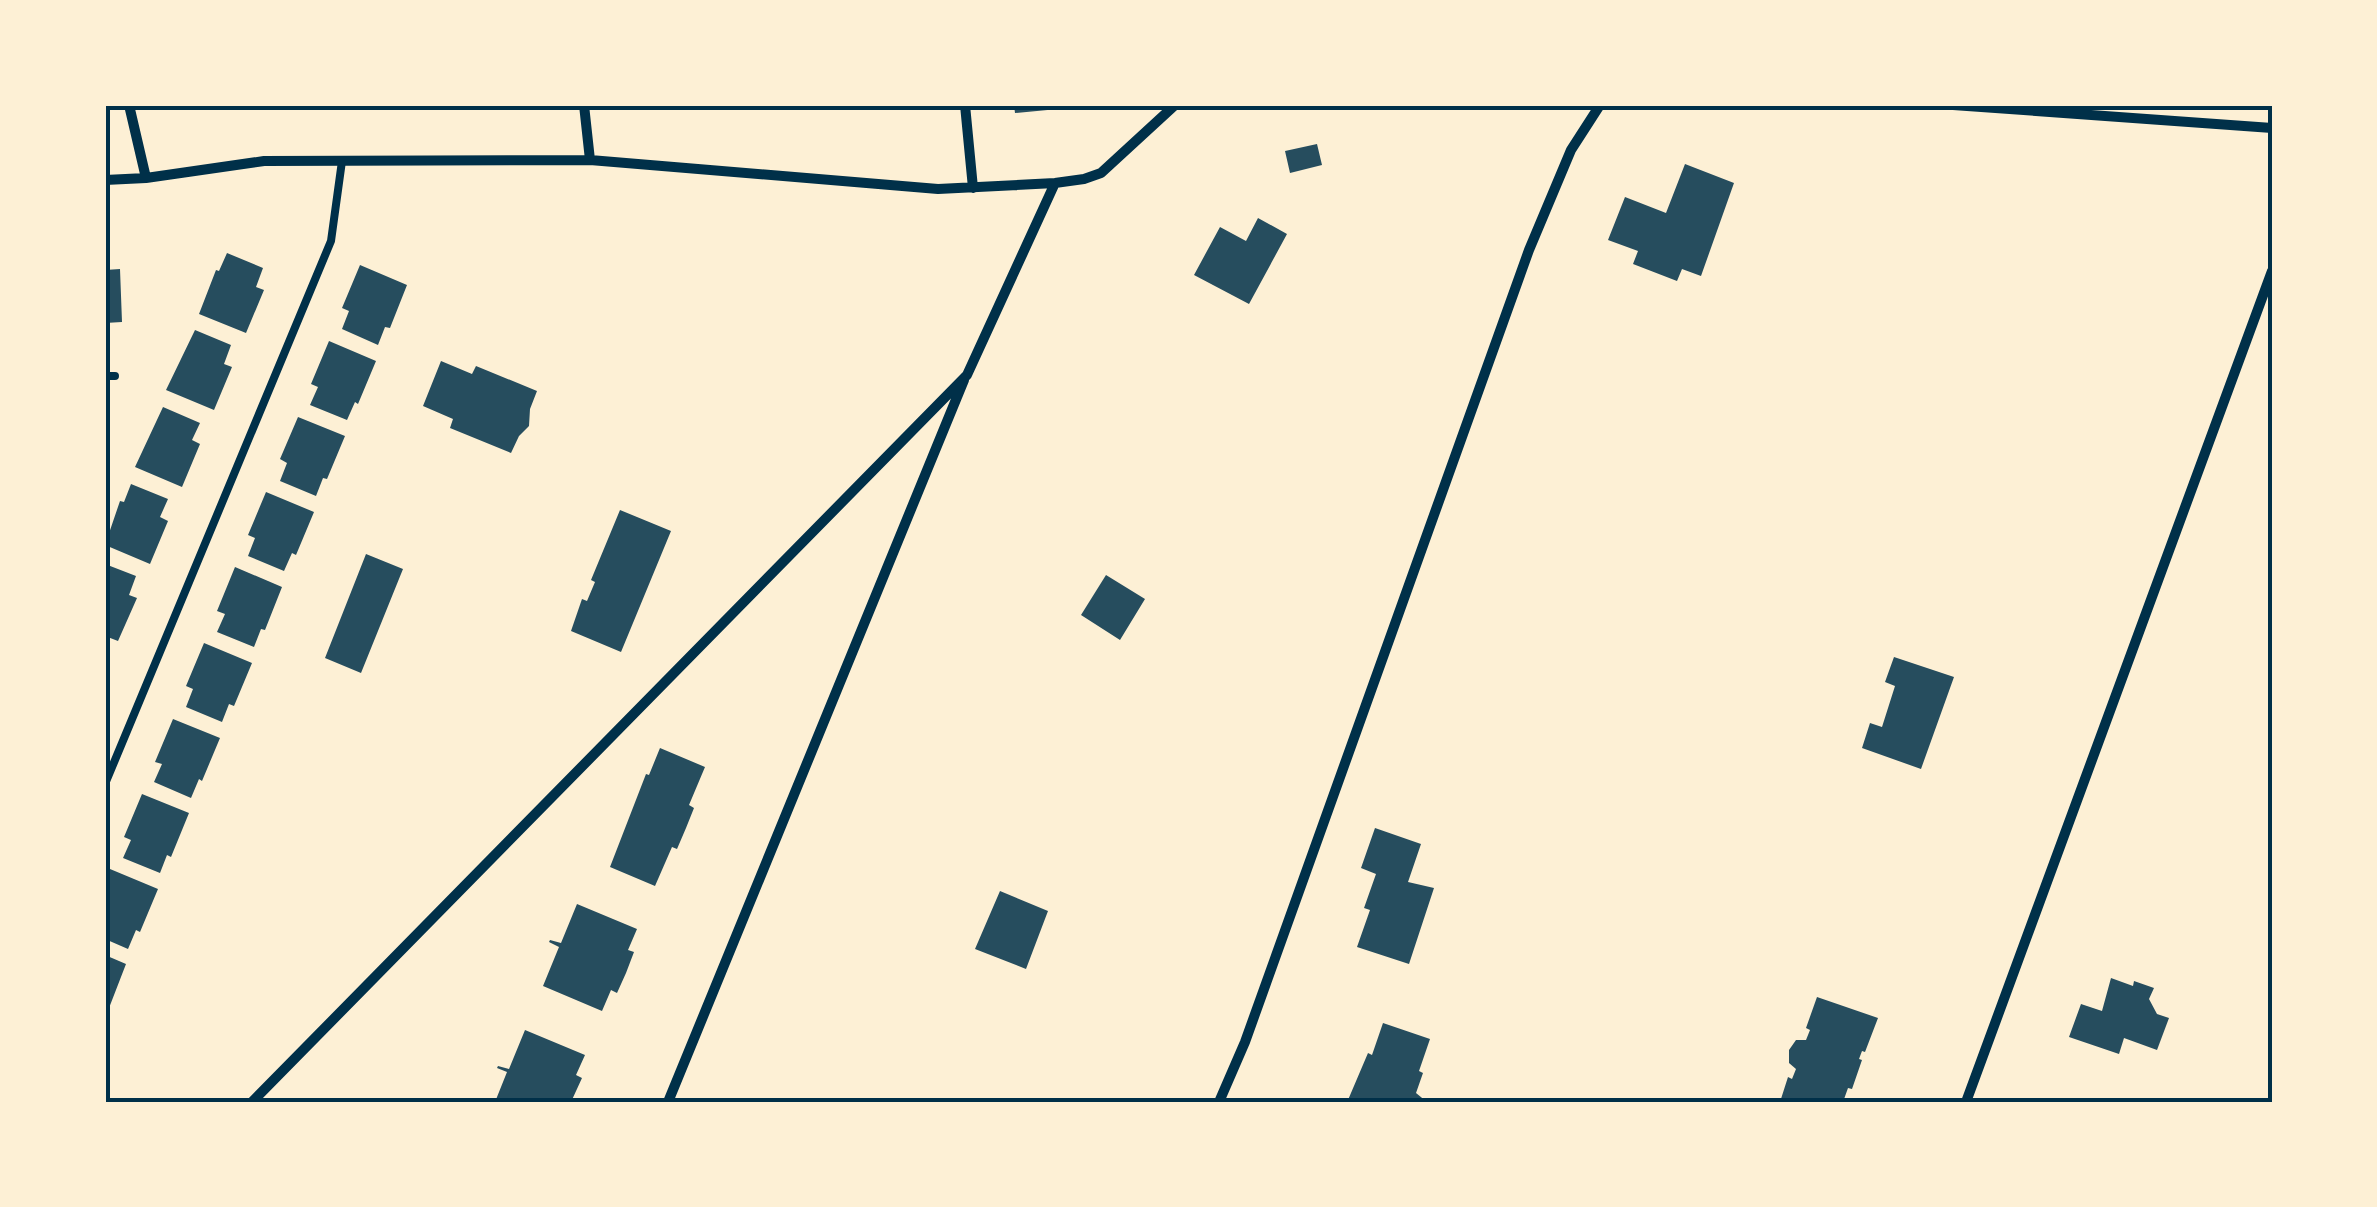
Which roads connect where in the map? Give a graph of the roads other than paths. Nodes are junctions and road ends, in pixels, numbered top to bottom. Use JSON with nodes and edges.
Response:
{"nodes":[{"id":1,"x":129,"y":105,"type":"edge"},
{"id":2,"x":584,"y":105,"type":"edge"},
{"id":3,"x":965,"y":105,"type":"edge"},
{"id":4,"x":1176,"y":105,"type":"edge"},
{"id":5,"x":1600,"y":105,"type":"edge"},
{"id":6,"x":1952,"y":105,"type":"edge"},
{"id":7,"x":2272,"y":128,"type":"edge"},
{"id":8,"x":342,"y":160,"type":"junction"},
{"id":9,"x":590,"y":160,"type":"junction"},
{"id":10,"x":146,"y":178,"type":"junction"},
{"id":11,"x":105,"y":180,"type":"edge"},
{"id":12,"x":1055,"y":183,"type":"junction"},
{"id":13,"x":972,"y":188,"type":"junction"},
{"id":14,"x":2272,"y":271,"type":"edge"},
{"id":15,"x":967,"y":375,"type":"junction"},
{"id":16,"x":105,"y":376,"type":"edge"},
{"id":17,"x":116,"y":376,"type":"dead end"},
{"id":18,"x":105,"y":784,"type":"edge"},
{"id":19,"x":252,"y":1102,"type":"edge"},
{"id":20,"x":668,"y":1102,"type":"edge"},
{"id":21,"x":1219,"y":1102,"type":"edge"},
{"id":22,"x":1966,"y":1102,"type":"edge"}],
"edges":[{"from":1,"to":10,"type":"street"},
{"from":2,"to":9,"type":"street"},
{"from":3,"to":13,"type":"street"},
{"from":4,"to":12,"type":"street"},
{"from":5,"to":21,"type":"street"},
{"from":6,"to":7,"type":"street"},
{"from":8,"to":9,"type":"street"},
{"from":8,"to":10,"type":"street"},
{"from":8,"to":18,"type":"lane"},
{"from":9,"to":13,"type":"street"},
{"from":10,"to":11,"type":"street"},
{"from":12,"to":13,"type":"street"},
{"from":12,"to":15,"type":"street"},
{"from":14,"to":22,"type":"street"},
{"from":15,"to":19,"type":"street"},
{"from":15,"to":20,"type":"street"},
{"from":16,"to":17,"type":"lane"}]}
